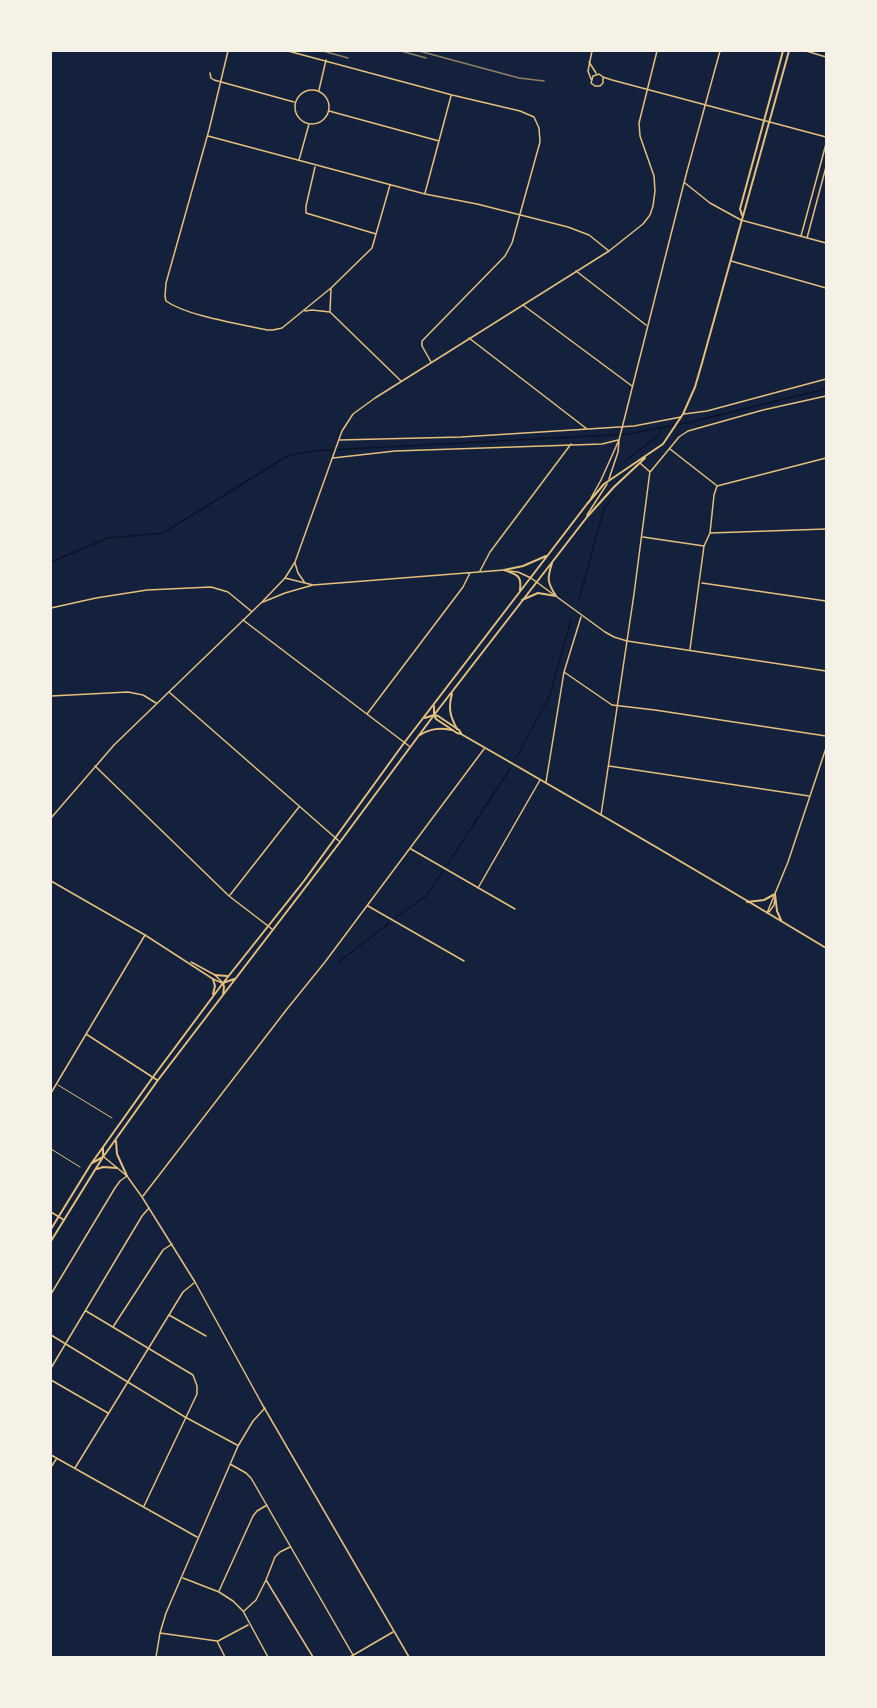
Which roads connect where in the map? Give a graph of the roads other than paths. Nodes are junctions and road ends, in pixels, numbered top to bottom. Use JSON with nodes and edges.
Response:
{"nodes":[{"id":1,"x":228,"y":51,"type":"edge"},
{"id":2,"x":288,"y":51,"type":"edge"},
{"id":3,"x":592,"y":51,"type":"edge"},
{"id":4,"x":657,"y":51,"type":"edge"},
{"id":5,"x":720,"y":51,"type":"edge"},
{"id":6,"x":783,"y":51,"type":"edge"},
{"id":7,"x":789,"y":51,"type":"edge"},
{"id":8,"x":806,"y":51,"type":"edge"},
{"id":9,"x":826,"y":57,"type":"edge"},
{"id":10,"x":326,"y":60,"type":"junction"},
{"id":11,"x":589,"y":62,"type":"junction"},
{"id":12,"x":210,"y":72,"type":"dead end"},
{"id":13,"x":597,"y":74,"type":"junction"},
{"id":14,"x":603,"y":77,"type":"junction"},
{"id":15,"x":591,"y":80,"type":"junction"},
{"id":16,"x":612,"y":80,"type":"junction"},
{"id":17,"x":220,"y":82,"type":"junction"},
{"id":18,"x":603,"y":83,"type":"junction"},
{"id":19,"x":647,"y":89,"type":"junction"},
{"id":20,"x":318,"y":91,"type":"junction"},
{"id":21,"x":452,"y":95,"type":"junction"},
{"id":22,"x":295,"y":103,"type":"junction"},
{"id":23,"x":705,"y":105,"type":"junction"},
{"id":24,"x":329,"y":111,"type":"junction"},
{"id":25,"x":764,"y":121,"type":"junction"},
{"id":26,"x":769,"y":122,"type":"junction"},
{"id":27,"x":309,"y":124,"type":"junction"},
{"id":28,"x":207,"y":136,"type":"junction"},
{"id":29,"x":826,"y":137,"type":"edge"},
{"id":30,"x":439,"y":141,"type":"junction"},
{"id":31,"x":826,"y":144,"type":"edge"},
{"id":32,"x":299,"y":161,"type":"junction"},
{"id":33,"x":316,"y":166,"type":"junction"},
{"id":34,"x":826,"y":167,"type":"edge"},
{"id":35,"x":684,"y":183,"type":"junction"},
{"id":36,"x":390,"y":185,"type":"junction"},
{"id":37,"x":425,"y":194,"type":"junction"},
{"id":38,"x":520,"y":215,"type":"junction"},
{"id":39,"x":742,"y":215,"type":"junction"},
{"id":40,"x":741,"y":220,"type":"junction"},
{"id":41,"x":377,"y":234,"type":"junction"},
{"id":42,"x":801,"y":237,"type":"junction"},
{"id":43,"x":807,"y":238,"type":"junction"},
{"id":44,"x":826,"y":243,"type":"edge"},
{"id":45,"x":609,"y":251,"type":"junction"},
{"id":46,"x":731,"y":261,"type":"junction"},
{"id":47,"x":576,"y":271,"type":"junction"},
{"id":48,"x":331,"y":288,"type":"junction"},
{"id":49,"x":826,"y":288,"type":"edge"},
{"id":50,"x":523,"y":305,"type":"junction"},
{"id":51,"x":303,"y":312,"type":"junction"},
{"id":52,"x":330,"y":312,"type":"junction"},
{"id":53,"x":648,"y":326,"type":"junction"},
{"id":54,"x":469,"y":338,"type":"junction"},
{"id":55,"x":431,"y":362,"type":"junction"},
{"id":56,"x":826,"y":379,"type":"edge"},
{"id":57,"x":402,"y":381,"type":"junction"},
{"id":58,"x":633,"y":387,"type":"junction"},
{"id":59,"x":826,"y":396,"type":"edge"},
{"id":60,"x":682,"y":415,"type":"junction"},
{"id":61,"x":622,"y":428,"type":"junction"},
{"id":62,"x":588,"y":429,"type":"junction"},
{"id":63,"x":619,"y":439,"type":"junction"},
{"id":64,"x":338,"y":440,"type":"junction"},
{"id":65,"x":571,"y":444,"type":"junction"},
{"id":66,"x":669,"y":449,"type":"junction"},
{"id":67,"x":649,"y":454,"type":"junction"},
{"id":68,"x":332,"y":457,"type":"junction"},
{"id":69,"x":826,"y":458,"type":"edge"},
{"id":70,"x":640,"y":463,"type":"junction"},
{"id":71,"x":650,"y":471,"type":"junction"},
{"id":72,"x":609,"y":481,"type":"junction"},
{"id":73,"x":717,"y":486,"type":"junction"},
{"id":74,"x":587,"y":504,"type":"junction"},
{"id":75,"x":587,"y":517,"type":"junction"},
{"id":76,"x":826,"y":529,"type":"edge"},
{"id":77,"x":710,"y":533,"type":"junction"},
{"id":78,"x":642,"y":537,"type":"junction"},
{"id":79,"x":705,"y":546,"type":"junction"},
{"id":80,"x":549,"y":554,"type":"junction"},
{"id":81,"x":553,"y":560,"type":"junction"},
{"id":82,"x":295,"y":562,"type":"junction"},
{"id":83,"x":504,"y":570,"type":"junction"},
{"id":84,"x":480,"y":572,"type":"junction"},
{"id":85,"x":470,"y":573,"type":"junction"},
{"id":86,"x":285,"y":578,"type":"junction"},
{"id":87,"x":531,"y":578,"type":"junction"},
{"id":88,"x":536,"y":581,"type":"junction"},
{"id":89,"x":701,"y":582,"type":"junction"},
{"id":90,"x":305,"y":583,"type":"junction"},
{"id":91,"x":314,"y":585,"type":"junction"},
{"id":92,"x":520,"y":592,"type":"junction"},
{"id":93,"x":556,"y":596,"type":"junction"},
{"id":94,"x":521,"y":601,"type":"junction"},
{"id":95,"x":826,"y":601,"type":"edge"},
{"id":96,"x":262,"y":602,"type":"junction"},
{"id":97,"x":51,"y":608,"type":"edge"},
{"id":98,"x":252,"y":611,"type":"junction"},
{"id":99,"x":581,"y":615,"type":"junction"},
{"id":100,"x":243,"y":620,"type":"junction"},
{"id":101,"x":627,"y":641,"type":"junction"},
{"id":102,"x":690,"y":650,"type":"junction"},
{"id":103,"x":826,"y":671,"type":"edge"},
{"id":104,"x":564,"y":672,"type":"junction"},
{"id":105,"x":452,"y":691,"type":"junction"},
{"id":106,"x":169,"y":692,"type":"junction"},
{"id":107,"x":51,"y":696,"type":"edge"},
{"id":108,"x":157,"y":704,"type":"junction"},
{"id":109,"x":435,"y":704,"type":"junction"},
{"id":110,"x":617,"y":706,"type":"junction"},
{"id":111,"x":366,"y":714,"type":"junction"},
{"id":112,"x":434,"y":715,"type":"junction"},
{"id":113,"x":423,"y":719,"type":"junction"},
{"id":114,"x":457,"y":729,"type":"junction"},
{"id":115,"x":452,"y":730,"type":"junction"},
{"id":116,"x":461,"y":734,"type":"junction"},
{"id":117,"x":826,"y":736,"type":"edge"},
{"id":118,"x":417,"y":737,"type":"junction"},
{"id":119,"x":404,"y":743,"type":"junction"},
{"id":120,"x":410,"y":747,"type":"junction"},
{"id":121,"x":486,"y":748,"type":"junction"},
{"id":122,"x":826,"y":748,"type":"edge"},
{"id":123,"x":95,"y":766,"type":"junction"},
{"id":124,"x":608,"y":766,"type":"junction"},
{"id":125,"x":540,"y":780,"type":"junction"},
{"id":126,"x":546,"y":783,"type":"junction"},
{"id":127,"x":810,"y":796,"type":"junction"},
{"id":128,"x":300,"y":807,"type":"junction"},
{"id":129,"x":601,"y":816,"type":"junction"},
{"id":130,"x":51,"y":818,"type":"edge"},
{"id":131,"x":336,"y":838,"type":"junction"},
{"id":132,"x":340,"y":842,"type":"junction"},
{"id":133,"x":410,"y":849,"type":"junction"},
{"id":134,"x":51,"y":881,"type":"edge"},
{"id":135,"x":478,"y":888,"type":"junction"},
{"id":136,"x":775,"y":894,"type":"junction"},
{"id":137,"x":229,"y":896,"type":"junction"},
{"id":138,"x":747,"y":902,"type":"junction"},
{"id":139,"x":367,"y":906,"type":"junction"},
{"id":140,"x":515,"y":909,"type":"dead end"},
{"id":141,"x":767,"y":913,"type":"junction"},
{"id":142,"x":783,"y":922,"type":"junction"},
{"id":143,"x":267,"y":926,"type":"junction"},
{"id":144,"x":272,"y":930,"type":"junction"},
{"id":145,"x":145,"y":935,"type":"junction"},
{"id":146,"x":826,"y":948,"type":"edge"},
{"id":147,"x":464,"y":961,"type":"dead end"},
{"id":148,"x":229,"y":975,"type":"junction"},
{"id":149,"x":214,"y":977,"type":"junction"},
{"id":150,"x":236,"y":978,"type":"junction"},
{"id":151,"x":223,"y":983,"type":"junction"},
{"id":152,"x":213,"y":996,"type":"junction"},
{"id":153,"x":223,"y":996,"type":"junction"},
{"id":154,"x":86,"y":1035,"type":"junction"},
{"id":155,"x":153,"y":1077,"type":"junction"},
{"id":156,"x":158,"y":1080,"type":"junction"},
{"id":157,"x":57,"y":1084,"type":"junction"},
{"id":158,"x":51,"y":1093,"type":"edge"},
{"id":159,"x":112,"y":1118,"type":"dead end"},
{"id":160,"x":116,"y":1138,"type":"junction"},
{"id":161,"x":103,"y":1145,"type":"junction"},
{"id":162,"x":51,"y":1149,"type":"edge"},
{"id":163,"x":103,"y":1157,"type":"junction"},
{"id":164,"x":91,"y":1164,"type":"junction"},
{"id":165,"x":80,"y":1167,"type":"dead end"},
{"id":166,"x":117,"y":1168,"type":"junction"},
{"id":167,"x":96,"y":1170,"type":"junction"},
{"id":168,"x":127,"y":1176,"type":"junction"},
{"id":169,"x":142,"y":1197,"type":"junction"},
{"id":170,"x":149,"y":1207,"type":"junction"},
{"id":171,"x":51,"y":1212,"type":"edge"},
{"id":172,"x":58,"y":1217,"type":"junction"},
{"id":173,"x":64,"y":1221,"type":"junction"},
{"id":174,"x":51,"y":1229,"type":"edge"},
{"id":175,"x":51,"y":1241,"type":"edge"},
{"id":176,"x":171,"y":1244,"type":"junction"},
{"id":177,"x":195,"y":1282,"type":"junction"},
{"id":178,"x":51,"y":1294,"type":"edge"},
{"id":179,"x":86,"y":1311,"type":"junction"},
{"id":180,"x":168,"y":1315,"type":"junction"},
{"id":181,"x":113,"y":1328,"type":"junction"},
{"id":182,"x":51,"y":1335,"type":"edge"},
{"id":183,"x":206,"y":1336,"type":"dead end"},
{"id":184,"x":66,"y":1343,"type":"junction"},
{"id":185,"x":148,"y":1349,"type":"junction"},
{"id":186,"x":51,"y":1368,"type":"edge"},
{"id":187,"x":51,"y":1380,"type":"edge"},
{"id":188,"x":128,"y":1382,"type":"junction"},
{"id":189,"x":265,"y":1408,"type":"junction"},
{"id":190,"x":109,"y":1413,"type":"junction"},
{"id":191,"x":185,"y":1417,"type":"junction"},
{"id":192,"x":238,"y":1446,"type":"junction"},
{"id":193,"x":51,"y":1455,"type":"edge"},
{"id":194,"x":57,"y":1458,"type":"junction"},
{"id":195,"x":230,"y":1464,"type":"junction"},
{"id":196,"x":51,"y":1467,"type":"edge"},
{"id":197,"x":75,"y":1468,"type":"junction"},
{"id":198,"x":267,"y":1505,"type":"junction"},
{"id":199,"x":144,"y":1506,"type":"junction"},
{"id":200,"x":198,"y":1538,"type":"junction"},
{"id":201,"x":291,"y":1546,"type":"junction"},
{"id":202,"x":182,"y":1577,"type":"junction"},
{"id":203,"x":266,"y":1580,"type":"junction"},
{"id":204,"x":219,"y":1592,"type":"junction"},
{"id":205,"x":243,"y":1611,"type":"junction"},
{"id":206,"x":249,"y":1624,"type":"junction"},
{"id":207,"x":394,"y":1631,"type":"junction"},
{"id":208,"x":160,"y":1633,"type":"junction"},
{"id":209,"x":217,"y":1641,"type":"junction"},
{"id":210,"x":353,"y":1655,"type":"junction"},
{"id":211,"x":156,"y":1657,"type":"edge"},
{"id":212,"x":225,"y":1657,"type":"edge"},
{"id":213,"x":268,"y":1657,"type":"edge"},
{"id":214,"x":313,"y":1657,"type":"edge"},
{"id":215,"x":350,"y":1657,"type":"edge"},
{"id":216,"x":410,"y":1657,"type":"edge"}],
"edges":[{"from":1,"to":17,"type":"street"},
{"from":2,"to":10,"type":"street"},
{"from":3,"to":11,"type":"street"},
{"from":4,"to":19,"type":"street"},
{"from":5,"to":23,"type":"street"},
{"from":6,"to":25,"type":"main road"},
{"from":7,"to":26,"type":"main road"},
{"from":8,"to":9,"type":"street"},
{"from":10,"to":20,"type":"street"},
{"from":10,"to":21,"type":"street"},
{"from":11,"to":13,"type":"street"},
{"from":11,"to":15,"type":"street"},
{"from":12,"to":17,"type":"street"},
{"from":13,"to":14,"type":"street"},
{"from":13,"to":15,"type":"street"},
{"from":14,"to":16,"type":"street"},
{"from":14,"to":18,"type":"street"},
{"from":15,"to":18,"type":"street"},
{"from":16,"to":18,"type":"street"},
{"from":16,"to":19,"type":"street"},
{"from":17,"to":22,"type":"street"},
{"from":17,"to":28,"type":"street"},
{"from":19,"to":23,"type":"street"},
{"from":19,"to":45,"type":"street"},
{"from":20,"to":22,"type":"street"},
{"from":20,"to":24,"type":"street"},
{"from":21,"to":30,"type":"street"},
{"from":21,"to":38,"type":"street"},
{"from":22,"to":27,"type":"street"},
{"from":23,"to":25,"type":"street"},
{"from":23,"to":35,"type":"street"},
{"from":24,"to":27,"type":"street"},
{"from":24,"to":30,"type":"street"},
{"from":25,"to":26,"type":"street"},
{"from":25,"to":39,"type":"main road"},
{"from":26,"to":29,"type":"street"},
{"from":26,"to":39,"type":"main road"},
{"from":27,"to":32,"type":"street"},
{"from":28,"to":32,"type":"street"},
{"from":28,"to":51,"type":"street"},
{"from":30,"to":37,"type":"street"},
{"from":31,"to":42,"type":"street"},
{"from":32,"to":33,"type":"street"},
{"from":33,"to":36,"type":"street"},
{"from":33,"to":41,"type":"street"},
{"from":34,"to":43,"type":"street"},
{"from":35,"to":40,"type":"street"},
{"from":35,"to":53,"type":"street"},
{"from":36,"to":37,"type":"street"},
{"from":36,"to":41,"type":"street"},
{"from":37,"to":38,"type":"street"},
{"from":38,"to":45,"type":"street"},
{"from":38,"to":55,"type":"street"},
{"from":39,"to":40,"type":"main road"},
{"from":40,"to":42,"type":"street"},
{"from":40,"to":46,"type":"main road"},
{"from":41,"to":48,"type":"street"},
{"from":42,"to":43,"type":"street"},
{"from":43,"to":44,"type":"street"},
{"from":45,"to":47,"type":"street"},
{"from":46,"to":49,"type":"street"},
{"from":46,"to":60,"type":"main road"},
{"from":47,"to":50,"type":"street"},
{"from":47,"to":53,"type":"street"},
{"from":48,"to":51,"type":"street"},
{"from":48,"to":52,"type":"street"},
{"from":50,"to":54,"type":"street"},
{"from":50,"to":58,"type":"street"},
{"from":51,"to":52,"type":"street"},
{"from":52,"to":57,"type":"street"},
{"from":53,"to":58,"type":"street"},
{"from":54,"to":55,"type":"street"},
{"from":54,"to":62,"type":"street"},
{"from":55,"to":57,"type":"street"},
{"from":56,"to":60,"type":"street"},
{"from":57,"to":64,"type":"street"},
{"from":58,"to":61,"type":"street"},
{"from":59,"to":66,"type":"street"},
{"from":60,"to":61,"type":"street"},
{"from":60,"to":67,"type":"main road"},
{"from":61,"to":62,"type":"street"},
{"from":61,"to":63,"type":"street"},
{"from":62,"to":64,"type":"street"},
{"from":63,"to":65,"type":"street"},
{"from":63,"to":72,"type":"street"},
{"from":63,"to":74,"type":"street"},
{"from":64,"to":68,"type":"street"},
{"from":65,"to":68,"type":"street"},
{"from":65,"to":84,"type":"street"},
{"from":66,"to":71,"type":"street"},
{"from":66,"to":73,"type":"street"},
{"from":67,"to":70,"type":"main road"},
{"from":67,"to":72,"type":"main road"},
{"from":68,"to":82,"type":"street"},
{"from":69,"to":73,"type":"street"},
{"from":70,"to":71,"type":"street"},
{"from":70,"to":75,"type":"main road"},
{"from":71,"to":78,"type":"street"},
{"from":72,"to":74,"type":"main road"},
{"from":72,"to":75,"type":"street"},
{"from":73,"to":77,"type":"street"},
{"from":74,"to":80,"type":"main road"},
{"from":75,"to":81,"type":"main road"},
{"from":76,"to":77,"type":"street"},
{"from":77,"to":79,"type":"street"},
{"from":78,"to":79,"type":"street"},
{"from":78,"to":101,"type":"street"},
{"from":79,"to":89,"type":"street"},
{"from":80,"to":83,"type":"main road"},
{"from":80,"to":87,"type":"main road"},
{"from":81,"to":88,"type":"main road"},
{"from":81,"to":93,"type":"main road"},
{"from":82,"to":86,"type":"street"},
{"from":82,"to":90,"type":"street"},
{"from":83,"to":84,"type":"street"},
{"from":83,"to":87,"type":"street"},
{"from":83,"to":92,"type":"main road"},
{"from":84,"to":85,"type":"street"},
{"from":85,"to":91,"type":"street"},
{"from":85,"to":111,"type":"street"},
{"from":86,"to":90,"type":"street"},
{"from":86,"to":96,"type":"street"},
{"from":87,"to":88,"type":"street"},
{"from":87,"to":92,"type":"main road"},
{"from":88,"to":93,"type":"street"},
{"from":88,"to":94,"type":"main road"},
{"from":89,"to":95,"type":"street"},
{"from":89,"to":102,"type":"street"},
{"from":90,"to":91,"type":"street"},
{"from":91,"to":96,"type":"street"},
{"from":92,"to":109,"type":"main road"},
{"from":93,"to":94,"type":"main road"},
{"from":93,"to":99,"type":"street"},
{"from":94,"to":105,"type":"main road"},
{"from":96,"to":98,"type":"street"},
{"from":97,"to":98,"type":"street"},
{"from":98,"to":100,"type":"street"},
{"from":99,"to":101,"type":"street"},
{"from":99,"to":104,"type":"street"},
{"from":100,"to":106,"type":"street"},
{"from":100,"to":111,"type":"street"},
{"from":101,"to":102,"type":"street"},
{"from":101,"to":110,"type":"street"},
{"from":102,"to":103,"type":"street"},
{"from":104,"to":110,"type":"street"},
{"from":104,"to":126,"type":"street"},
{"from":105,"to":112,"type":"main road"},
{"from":105,"to":114,"type":"main road"},
{"from":106,"to":108,"type":"street"},
{"from":106,"to":128,"type":"street"},
{"from":107,"to":108,"type":"street"},
{"from":108,"to":123,"type":"street"},
{"from":109,"to":112,"type":"main road"},
{"from":109,"to":113,"type":"main road"},
{"from":110,"to":117,"type":"street"},
{"from":110,"to":124,"type":"street"},
{"from":111,"to":119,"type":"street"},
{"from":112,"to":113,"type":"main road"},
{"from":112,"to":114,"type":"main road"},
{"from":112,"to":115,"type":"main road"},
{"from":112,"to":118,"type":"main road"},
{"from":113,"to":119,"type":"main road"},
{"from":114,"to":116,"type":"main road"},
{"from":115,"to":116,"type":"main road"},
{"from":115,"to":118,"type":"main road"},
{"from":116,"to":121,"type":"main road"},
{"from":118,"to":120,"type":"main road"},
{"from":119,"to":120,"type":"street"},
{"from":119,"to":131,"type":"main road"},
{"from":120,"to":132,"type":"main road"},
{"from":121,"to":125,"type":"main road"},
{"from":121,"to":133,"type":"street"},
{"from":122,"to":127,"type":"street"},
{"from":123,"to":130,"type":"street"},
{"from":123,"to":137,"type":"street"},
{"from":124,"to":127,"type":"street"},
{"from":124,"to":129,"type":"street"},
{"from":125,"to":126,"type":"main road"},
{"from":125,"to":135,"type":"street"},
{"from":126,"to":129,"type":"main road"},
{"from":127,"to":136,"type":"street"},
{"from":128,"to":131,"type":"street"},
{"from":128,"to":137,"type":"street"},
{"from":129,"to":138,"type":"main road"},
{"from":131,"to":132,"type":"street"},
{"from":131,"to":143,"type":"main road"},
{"from":132,"to":144,"type":"main road"},
{"from":133,"to":135,"type":"street"},
{"from":133,"to":139,"type":"street"},
{"from":134,"to":145,"type":"street"},
{"from":135,"to":140,"type":"street"},
{"from":136,"to":138,"type":"main road"},
{"from":136,"to":141,"type":"street"},
{"from":136,"to":142,"type":"main road"},
{"from":137,"to":143,"type":"street"},
{"from":138,"to":141,"type":"main road"},
{"from":139,"to":147,"type":"street"},
{"from":139,"to":169,"type":"street"},
{"from":141,"to":142,"type":"main road"},
{"from":142,"to":146,"type":"main road"},
{"from":143,"to":144,"type":"street"},
{"from":143,"to":148,"type":"main road"},
{"from":144,"to":150,"type":"main road"},
{"from":145,"to":149,"type":"street"},
{"from":145,"to":154,"type":"street"},
{"from":148,"to":149,"type":"main road"},
{"from":148,"to":151,"type":"main road"},
{"from":149,"to":151,"type":"street"},
{"from":149,"to":152,"type":"main road"},
{"from":150,"to":151,"type":"main road"},
{"from":150,"to":153,"type":"main road"},
{"from":151,"to":152,"type":"main road"},
{"from":151,"to":153,"type":"main road"},
{"from":152,"to":155,"type":"main road"},
{"from":153,"to":156,"type":"main road"},
{"from":154,"to":155,"type":"street"},
{"from":154,"to":157,"type":"street"},
{"from":155,"to":156,"type":"street"},
{"from":155,"to":161,"type":"main road"},
{"from":156,"to":160,"type":"main road"},
{"from":157,"to":158,"type":"street"},
{"from":157,"to":159,"type":"lane"},
{"from":160,"to":163,"type":"main road"},
{"from":160,"to":168,"type":"main road"},
{"from":161,"to":163,"type":"main road"},
{"from":161,"to":164,"type":"main road"},
{"from":162,"to":165,"type":"lane"},
{"from":163,"to":164,"type":"main road"},
{"from":163,"to":166,"type":"street"},
{"from":163,"to":167,"type":"main road"},
{"from":164,"to":172,"type":"main road"},
{"from":166,"to":167,"type":"main road"},
{"from":166,"to":168,"type":"street"},
{"from":167,"to":173,"type":"main road"},
{"from":168,"to":169,"type":"street"},
{"from":168,"to":178,"type":"street"},
{"from":169,"to":170,"type":"street"},
{"from":170,"to":176,"type":"street"},
{"from":170,"to":179,"type":"street"},
{"from":171,"to":172,"type":"street"},
{"from":172,"to":173,"type":"street"},
{"from":172,"to":174,"type":"main road"},
{"from":173,"to":175,"type":"main road"},
{"from":176,"to":177,"type":"street"},
{"from":176,"to":181,"type":"street"},
{"from":177,"to":180,"type":"street"},
{"from":177,"to":189,"type":"street"},
{"from":179,"to":181,"type":"street"},
{"from":179,"to":184,"type":"street"},
{"from":180,"to":183,"type":"street"},
{"from":180,"to":185,"type":"street"},
{"from":181,"to":185,"type":"street"},
{"from":182,"to":184,"type":"street"},
{"from":184,"to":186,"type":"street"},
{"from":184,"to":188,"type":"street"},
{"from":185,"to":188,"type":"street"},
{"from":185,"to":191,"type":"street"},
{"from":187,"to":190,"type":"street"},
{"from":188,"to":190,"type":"street"},
{"from":188,"to":191,"type":"street"},
{"from":189,"to":192,"type":"street"},
{"from":189,"to":207,"type":"street"},
{"from":190,"to":197,"type":"street"},
{"from":191,"to":192,"type":"street"},
{"from":191,"to":199,"type":"street"},
{"from":192,"to":195,"type":"street"},
{"from":193,"to":194,"type":"street"},
{"from":194,"to":196,"type":"street"},
{"from":194,"to":197,"type":"street"},
{"from":195,"to":198,"type":"street"},
{"from":195,"to":200,"type":"street"},
{"from":197,"to":199,"type":"street"},
{"from":198,"to":201,"type":"street"},
{"from":198,"to":204,"type":"street"},
{"from":199,"to":200,"type":"street"},
{"from":200,"to":202,"type":"street"},
{"from":201,"to":203,"type":"street"},
{"from":201,"to":210,"type":"street"},
{"from":202,"to":204,"type":"street"},
{"from":202,"to":208,"type":"street"},
{"from":203,"to":205,"type":"street"},
{"from":203,"to":214,"type":"street"},
{"from":204,"to":205,"type":"street"},
{"from":205,"to":206,"type":"street"},
{"from":206,"to":209,"type":"street"},
{"from":206,"to":213,"type":"street"},
{"from":207,"to":210,"type":"street"},
{"from":207,"to":216,"type":"street"},
{"from":208,"to":209,"type":"street"},
{"from":208,"to":211,"type":"street"},
{"from":209,"to":212,"type":"street"},
{"from":210,"to":215,"type":"street"}]}
